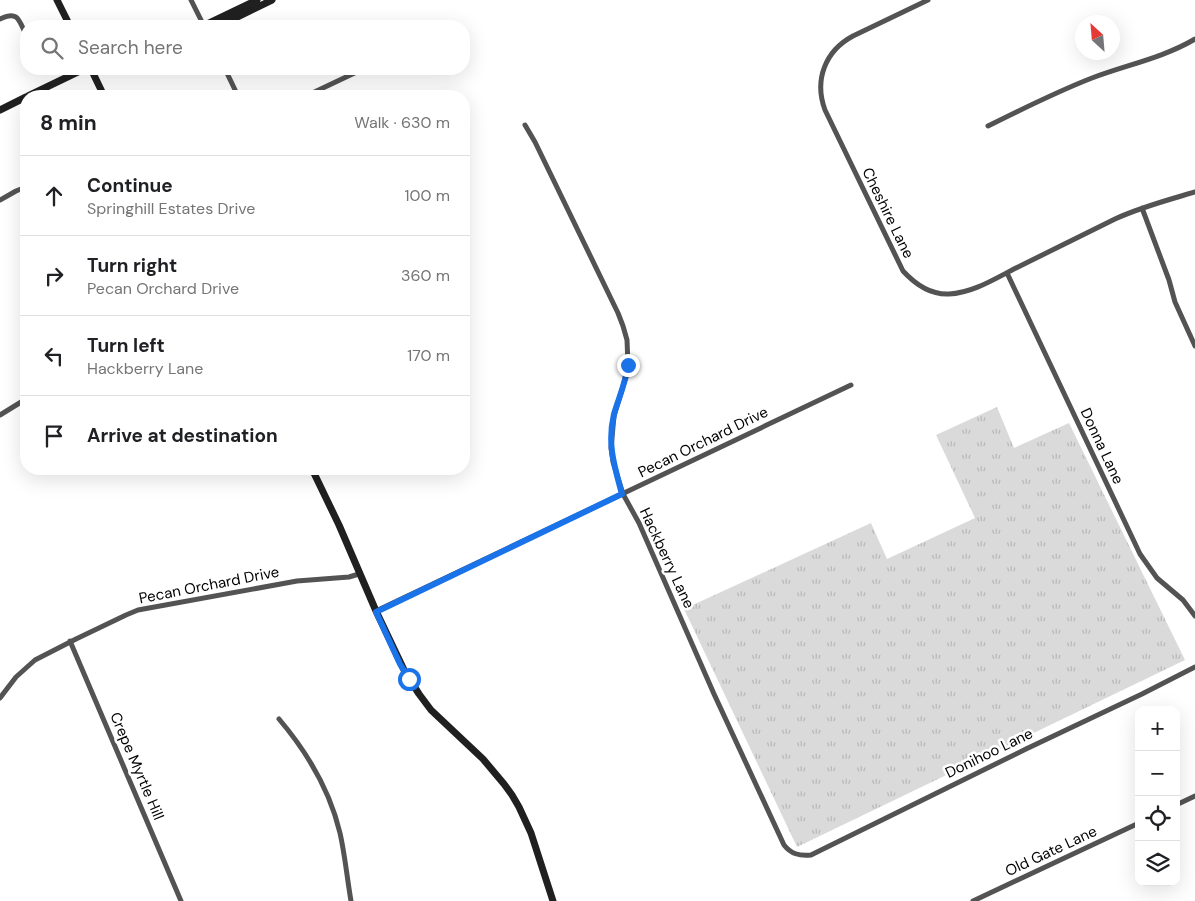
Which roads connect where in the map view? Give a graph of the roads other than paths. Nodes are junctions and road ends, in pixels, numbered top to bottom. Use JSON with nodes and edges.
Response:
{"nodes":[{"id":1,"x":57,"y":0,"type":"edge"},
{"id":2,"x":191,"y":0,"type":"edge"},
{"id":3,"x":257,"y":0,"type":"edge"},
{"id":4,"x":272,"y":0,"type":"edge"},
{"id":5,"x":928,"y":0,"type":"edge"},
{"id":6,"x":0,"y":19,"type":"edge"},
{"id":7,"x":67,"y":20,"type":"edge"},
{"id":8,"x":201,"y":20,"type":"edge"},
{"id":9,"x":216,"y":20,"type":"edge"},
{"id":10,"x":231,"y":20,"type":"edge"},
{"id":11,"x":20,"y":21,"type":"edge"},
{"id":12,"x":1195,"y":39,"type":"edge"},
{"id":13,"x":72,"y":75,"type":"edge"},
{"id":14,"x":94,"y":75,"type":"edge"},
{"id":15,"x":228,"y":75,"type":"edge"},
{"id":16,"x":350,"y":75,"type":"edge"},
{"id":17,"x":41,"y":90,"type":"edge"},
{"id":18,"x":101,"y":90,"type":"edge"},
{"id":19,"x":235,"y":90,"type":"edge"},
{"id":20,"x":319,"y":90,"type":"edge"},
{"id":21,"x":20,"y":100,"type":"edge"},
{"id":22,"x":0,"y":110,"type":"edge"},
{"id":23,"x":525,"y":125,"type":"dead end"},
{"id":24,"x":988,"y":126,"type":"dead end"},
{"id":25,"x":20,"y":189,"type":"edge"},
{"id":26,"x":1195,"y":192,"type":"edge"},
{"id":27,"x":0,"y":200,"type":"edge"},
{"id":28,"x":1142,"y":208,"type":"junction"},
{"id":29,"x":1007,"y":273,"type":"junction"},
{"id":30,"x":1195,"y":346,"type":"edge"},
{"id":31,"x":852,"y":384,"type":"dead end"},
{"id":32,"x":20,"y":403,"type":"edge"},
{"id":33,"x":0,"y":415,"type":"edge"},
{"id":34,"x":315,"y":475,"type":"edge"},
{"id":35,"x":622,"y":494,"type":"junction"},
{"id":36,"x":359,"y":574,"type":"junction"},
{"id":37,"x":376,"y":612,"type":"junction"},
{"id":38,"x":1195,"y":616,"type":"edge"},
{"id":39,"x":70,"y":641,"type":"junction"},
{"id":40,"x":1195,"y":667,"type":"edge"},
{"id":41,"x":0,"y":698,"type":"edge"},
{"id":42,"x":279,"y":719,"type":"dead end"},
{"id":43,"x":1195,"y":796,"type":"edge"},
{"id":44,"x":1180,"y":803,"type":"edge"},
{"id":45,"x":1135,"y":825,"type":"edge"},
{"id":46,"x":794,"y":853,"type":"joint"},
{"id":47,"x":181,"y":901,"type":"edge"},
{"id":48,"x":351,"y":901,"type":"edge"},
{"id":49,"x":553,"y":901,"type":"edge"},
{"id":50,"x":973,"y":901,"type":"edge"}],
"edges":[{"from":1,"to":7,"type":"street"},
{"from":2,"to":8,"type":"street"},
{"from":3,"to":9,"type":"street"},
{"from":4,"to":10,"type":"street"},
{"from":5,"to":29,"type":"street","name":"Cheshire Lane"},
{"from":6,"to":11,"type":"street"},
{"from":12,"to":24,"type":"street"},
{"from":13,"to":17,"type":"street"},
{"from":14,"to":18,"type":"street"},
{"from":15,"to":19,"type":"street"},
{"from":16,"to":20,"type":"street"},
{"from":21,"to":22,"type":"street"},
{"from":23,"to":35,"type":"street","name":"Hackberry Lane"},
{"from":25,"to":27,"type":"street"},
{"from":26,"to":28,"type":"street","name":"Cheshire Lane"},
{"from":28,"to":29,"type":"street","name":"Cheshire Lane"},
{"from":28,"to":30,"type":"street"},
{"from":29,"to":38,"type":"street","name":"Donna Lane"},
{"from":31,"to":35,"type":"street","name":"Pecan Orchard Drive"},
{"from":32,"to":33,"type":"street"},
{"from":34,"to":36,"type":"street"},
{"from":35,"to":37,"type":"street","name":"Pecan Orchard Drive"},
{"from":35,"to":46,"type":"street","name":"Hackberry Lane"},
{"from":36,"to":37,"type":"street"},
{"from":36,"to":39,"type":"street","name":"Pecan Orchard Drive"},
{"from":37,"to":49,"type":"street"},
{"from":39,"to":41,"type":"street","name":"Pecan Orchard Drive"},
{"from":39,"to":47,"type":"street","name":"Crepe Myrtle Hill"},
{"from":40,"to":46,"type":"street","name":"Donihoo Lane"},
{"from":42,"to":48,"type":"street"},
{"from":43,"to":44,"type":"street"},
{"from":45,"to":50,"type":"street","name":"Old Gate Lane"}]}
